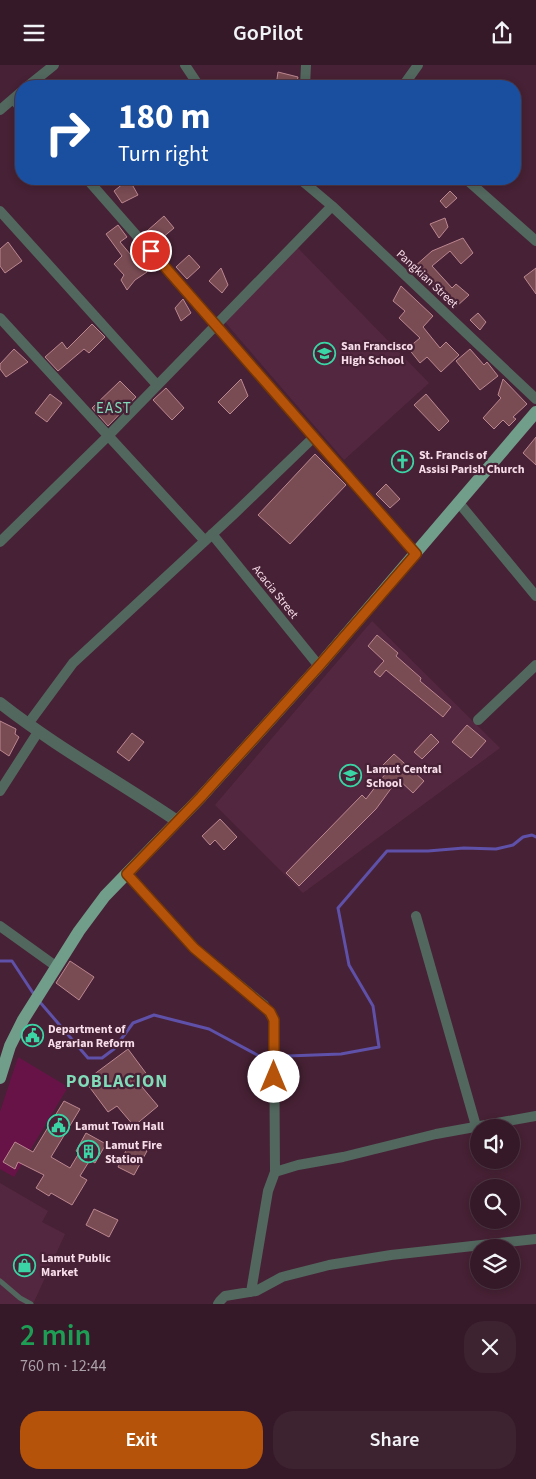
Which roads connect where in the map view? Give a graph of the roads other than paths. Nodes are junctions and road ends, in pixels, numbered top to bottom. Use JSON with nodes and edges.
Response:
{"nodes":[{"id":1,"x":54,"y":65,"type":"edge"},
{"id":2,"x":185,"y":65,"type":"edge"},
{"id":3,"x":306,"y":65,"type":"edge"},
{"id":4,"x":418,"y":65,"type":"edge"},
{"id":5,"x":35,"y":80,"type":"edge"},
{"id":6,"x":195,"y":80,"type":"edge"},
{"id":7,"x":305,"y":80,"type":"edge"},
{"id":8,"x":407,"y":80,"type":"edge"},
{"id":9,"x":13,"y":99,"type":"joint"},
{"id":10,"x":15,"y":101,"type":"edge"},
{"id":11,"x":0,"y":110,"type":"edge"},
{"id":12,"x":92,"y":185,"type":"edge"},
{"id":13,"x":307,"y":185,"type":"edge"},
{"id":14,"x":473,"y":185,"type":"edge"},
{"id":15,"x":332,"y":207,"type":"junction"},
{"id":16,"x":0,"y":211,"type":"edge"},
{"id":17,"x":536,"y":241,"type":"edge"},
{"id":18,"x":0,"y":318,"type":"edge"},
{"id":19,"x":217,"y":326,"type":"junction"},
{"id":20,"x":157,"y":385,"type":"junction"},
{"id":21,"x":536,"y":399,"type":"edge"},
{"id":22,"x":536,"y":412,"type":"edge"},
{"id":23,"x":107,"y":437,"type":"junction"},
{"id":24,"x":314,"y":437,"type":"junction"},
{"id":25,"x":458,"y":503,"type":"junction"},
{"id":26,"x":208,"y":537,"type":"junction"},
{"id":27,"x":0,"y":542,"type":"edge"},
{"id":28,"x":416,"y":554,"type":"junction"},
{"id":29,"x":536,"y":596,"type":"edge"},
{"id":30,"x":536,"y":665,"type":"edge"},
{"id":31,"x":319,"y":666,"type":"junction"},
{"id":32,"x":0,"y":703,"type":"edge"},
{"id":33,"x":478,"y":721,"type":"dead end"},
{"id":34,"x":33,"y":728,"type":"junction"},
{"id":35,"x":0,"y":791,"type":"edge"},
{"id":36,"x":177,"y":821,"type":"junction"},
{"id":37,"x":127,"y":874,"type":"junction"},
{"id":38,"x":416,"y":916,"type":"dead end"},
{"id":39,"x":0,"y":926,"type":"edge"},
{"id":40,"x":54,"y":970,"type":"junction"},
{"id":41,"x":0,"y":1078,"type":"edge"},
{"id":42,"x":536,"y":1116,"type":"edge"},
{"id":43,"x":474,"y":1119,"type":"edge"},
{"id":44,"x":518,"y":1119,"type":"edge"},
{"id":45,"x":470,"y":1127,"type":"edge"},
{"id":46,"x":275,"y":1172,"type":"junction"},
{"id":47,"x":536,"y":1239,"type":"edge"},
{"id":48,"x":0,"y":1281,"type":"edge"},
{"id":49,"x":251,"y":1292,"type":"junction"},
{"id":50,"x":31,"y":1304,"type":"edge"},
{"id":51,"x":218,"y":1304,"type":"edge"}],
"edges":[{"from":1,"to":5,"type":"street"},
{"from":2,"to":6,"type":"street"},
{"from":3,"to":7,"type":"street"},
{"from":4,"to":8,"type":"street"},
{"from":9,"to":10,"type":"street"},
{"from":9,"to":11,"type":"street"},
{"from":12,"to":19,"type":"street"},
{"from":13,"to":15,"type":"street","name":"Pangkian Street"},
{"from":14,"to":17,"type":"street"},
{"from":15,"to":19,"type":"street"},
{"from":15,"to":21,"type":"street","name":"Pangkian Street"},
{"from":16,"to":20,"type":"street"},
{"from":18,"to":23,"type":"street","name":"Acacia Street"},
{"from":19,"to":20,"type":"street"},
{"from":19,"to":24,"type":"street"},
{"from":20,"to":23,"type":"street"},
{"from":22,"to":25,"type":"main road"},
{"from":23,"to":26,"type":"street","name":"Acacia Street"},
{"from":23,"to":27,"type":"street"},
{"from":24,"to":26,"type":"street"},
{"from":24,"to":28,"type":"street"},
{"from":25,"to":28,"type":"main road"},
{"from":25,"to":29,"type":"street"},
{"from":26,"to":31,"type":"street","name":"Acacia Street"},
{"from":26,"to":34,"type":"street"},
{"from":28,"to":31,"type":"main road"},
{"from":30,"to":33,"type":"street"},
{"from":31,"to":36,"type":"main road"},
{"from":32,"to":34,"type":"street"},
{"from":34,"to":35,"type":"street"},
{"from":34,"to":36,"type":"street"},
{"from":36,"to":37,"type":"main road"},
{"from":37,"to":40,"type":"main road"},
{"from":37,"to":46,"type":"street"},
{"from":38,"to":43,"type":"street"},
{"from":39,"to":40,"type":"street"},
{"from":40,"to":41,"type":"main road"},
{"from":42,"to":44,"type":"street"},
{"from":45,"to":46,"type":"street"},
{"from":46,"to":49,"type":"street"},
{"from":47,"to":49,"type":"street"},
{"from":48,"to":50,"type":"lane"},
{"from":49,"to":51,"type":"street"}]}
